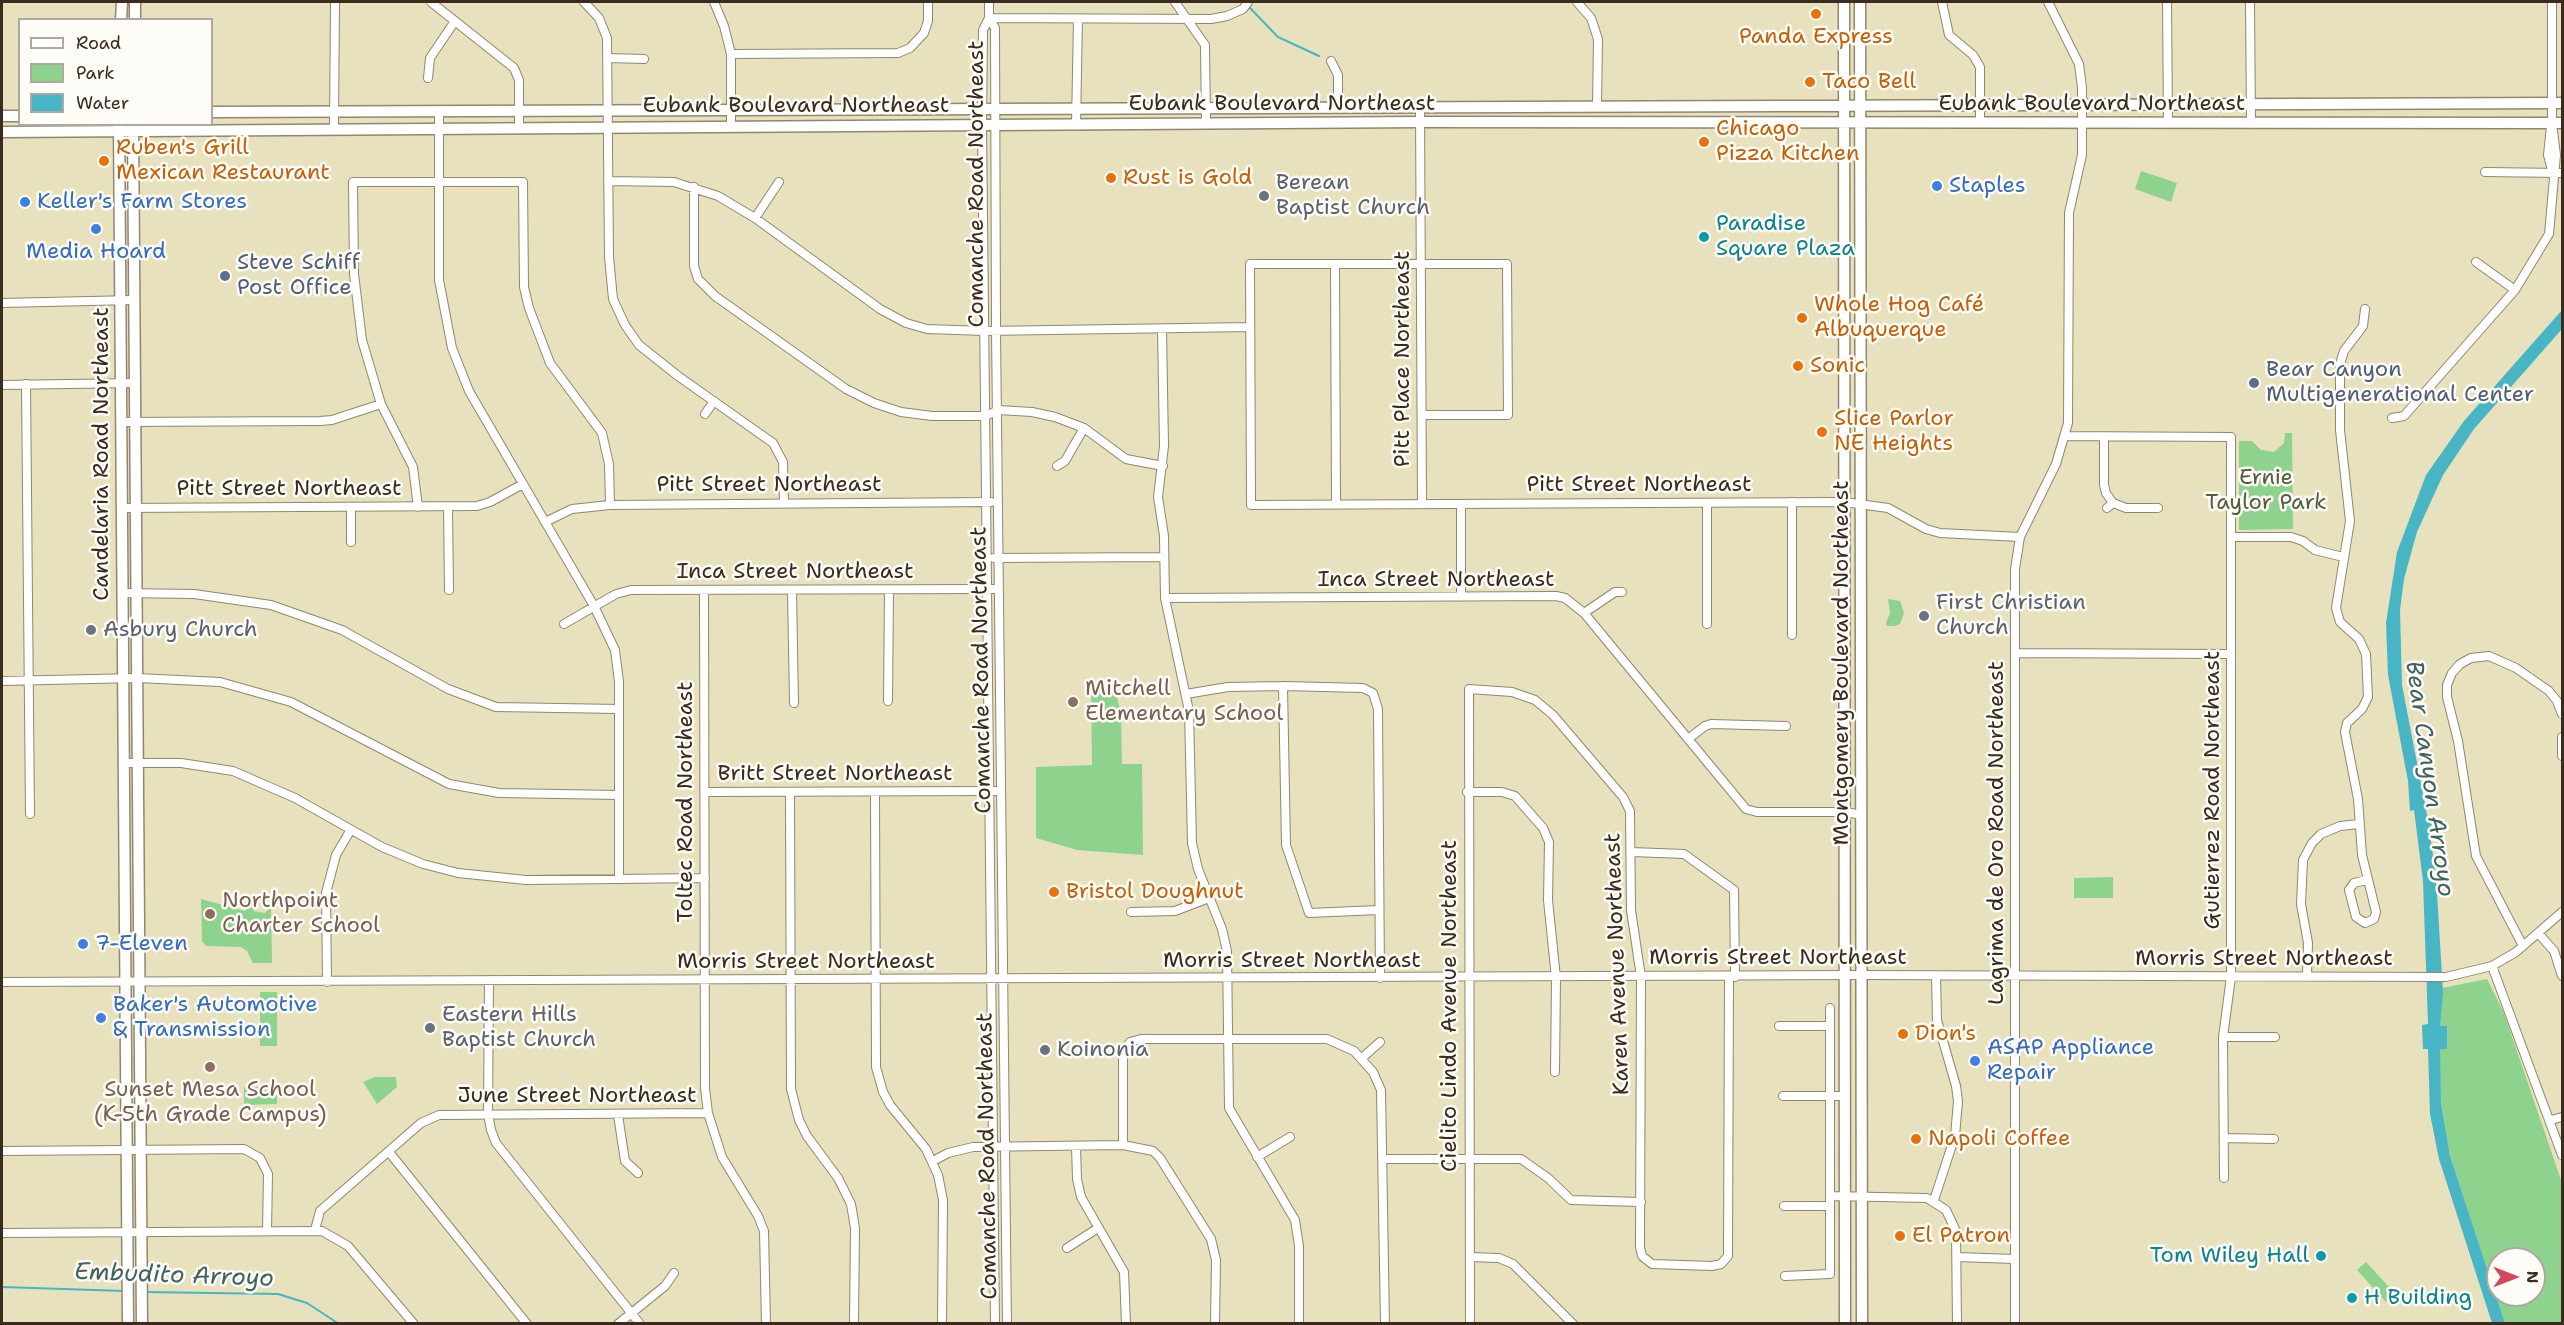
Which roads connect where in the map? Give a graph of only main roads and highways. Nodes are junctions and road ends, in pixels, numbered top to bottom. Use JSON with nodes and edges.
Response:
{"nodes":[{"id":1,"x":122,"y":2,"type":"edge"},
{"id":2,"x":135,"y":2,"type":"edge"},
{"id":3,"x":1844,"y":2,"type":"edge"},
{"id":4,"x":1860,"y":2,"type":"edge"},
{"id":5,"x":121,"y":18,"type":"edge"},
{"id":6,"x":135,"y":18,"type":"edge"},
{"id":7,"x":2557,"y":103,"type":"edge"},
{"id":8,"x":1844,"y":104,"type":"junction"},
{"id":9,"x":1859,"y":104,"type":"junction"},
{"id":10,"x":213,"y":112,"type":"edge"},
{"id":11,"x":2,"y":116,"type":"edge"},
{"id":12,"x":18,"y":116,"type":"edge"},
{"id":13,"x":1844,"y":122,"type":"junction"},
{"id":14,"x":2557,"y":123,"type":"edge"},
{"id":15,"x":1859,"y":124,"type":"junction"},
{"id":16,"x":119,"y":127,"type":"edge"},
{"id":17,"x":133,"y":127,"type":"edge"},
{"id":18,"x":2,"y":132,"type":"edge"},
{"id":19,"x":128,"y":1323,"type":"edge"},
{"id":20,"x":142,"y":1323,"type":"edge"},
{"id":21,"x":1845,"y":1323,"type":"edge"},
{"id":22,"x":1862,"y":1323,"type":"edge"}],
"edges":[{"from":1,"to":5,"type":"main road"},
{"from":2,"to":6,"type":"main road"},
{"from":3,"to":8,"type":"main road","name":"Montgomery Boulevard Northeast"},
{"from":4,"to":9,"type":"main road","name":"Montgomery Boulevard Northeast"},
{"from":7,"to":9,"type":"main road","name":"Eubank Boulevard Northeast"},
{"from":8,"to":9,"type":"main road","name":"Eubank Boulevard Northeast"},
{"from":8,"to":10,"type":"main road","name":"Eubank Boulevard Northeast"},
{"from":8,"to":13,"type":"main road","name":"Montgomery Boulevard Northeast"},
{"from":9,"to":15,"type":"main road","name":"Montgomery Boulevard Northeast"},
{"from":11,"to":12,"type":"main road"},
{"from":13,"to":15,"type":"main road","name":"Eubank Boulevard Northeast"},
{"from":13,"to":17,"type":"main road","name":"Eubank Boulevard Northeast"},
{"from":13,"to":21,"type":"main road","name":"Montgomery Boulevard Northeast"},
{"from":14,"to":15,"type":"main road","name":"Eubank Boulevard Northeast"},
{"from":15,"to":22,"type":"main road","name":"Montgomery Boulevard Northeast"},
{"from":16,"to":17,"type":"main road","name":"Eubank Boulevard Northeast"},
{"from":16,"to":18,"type":"main road","name":"Eubank Boulevard Northeast"},
{"from":16,"to":19,"type":"main road","name":"Candelaria Road Northeast"},
{"from":17,"to":20,"type":"main road","name":"Candelaria Road Northeast"}]}
